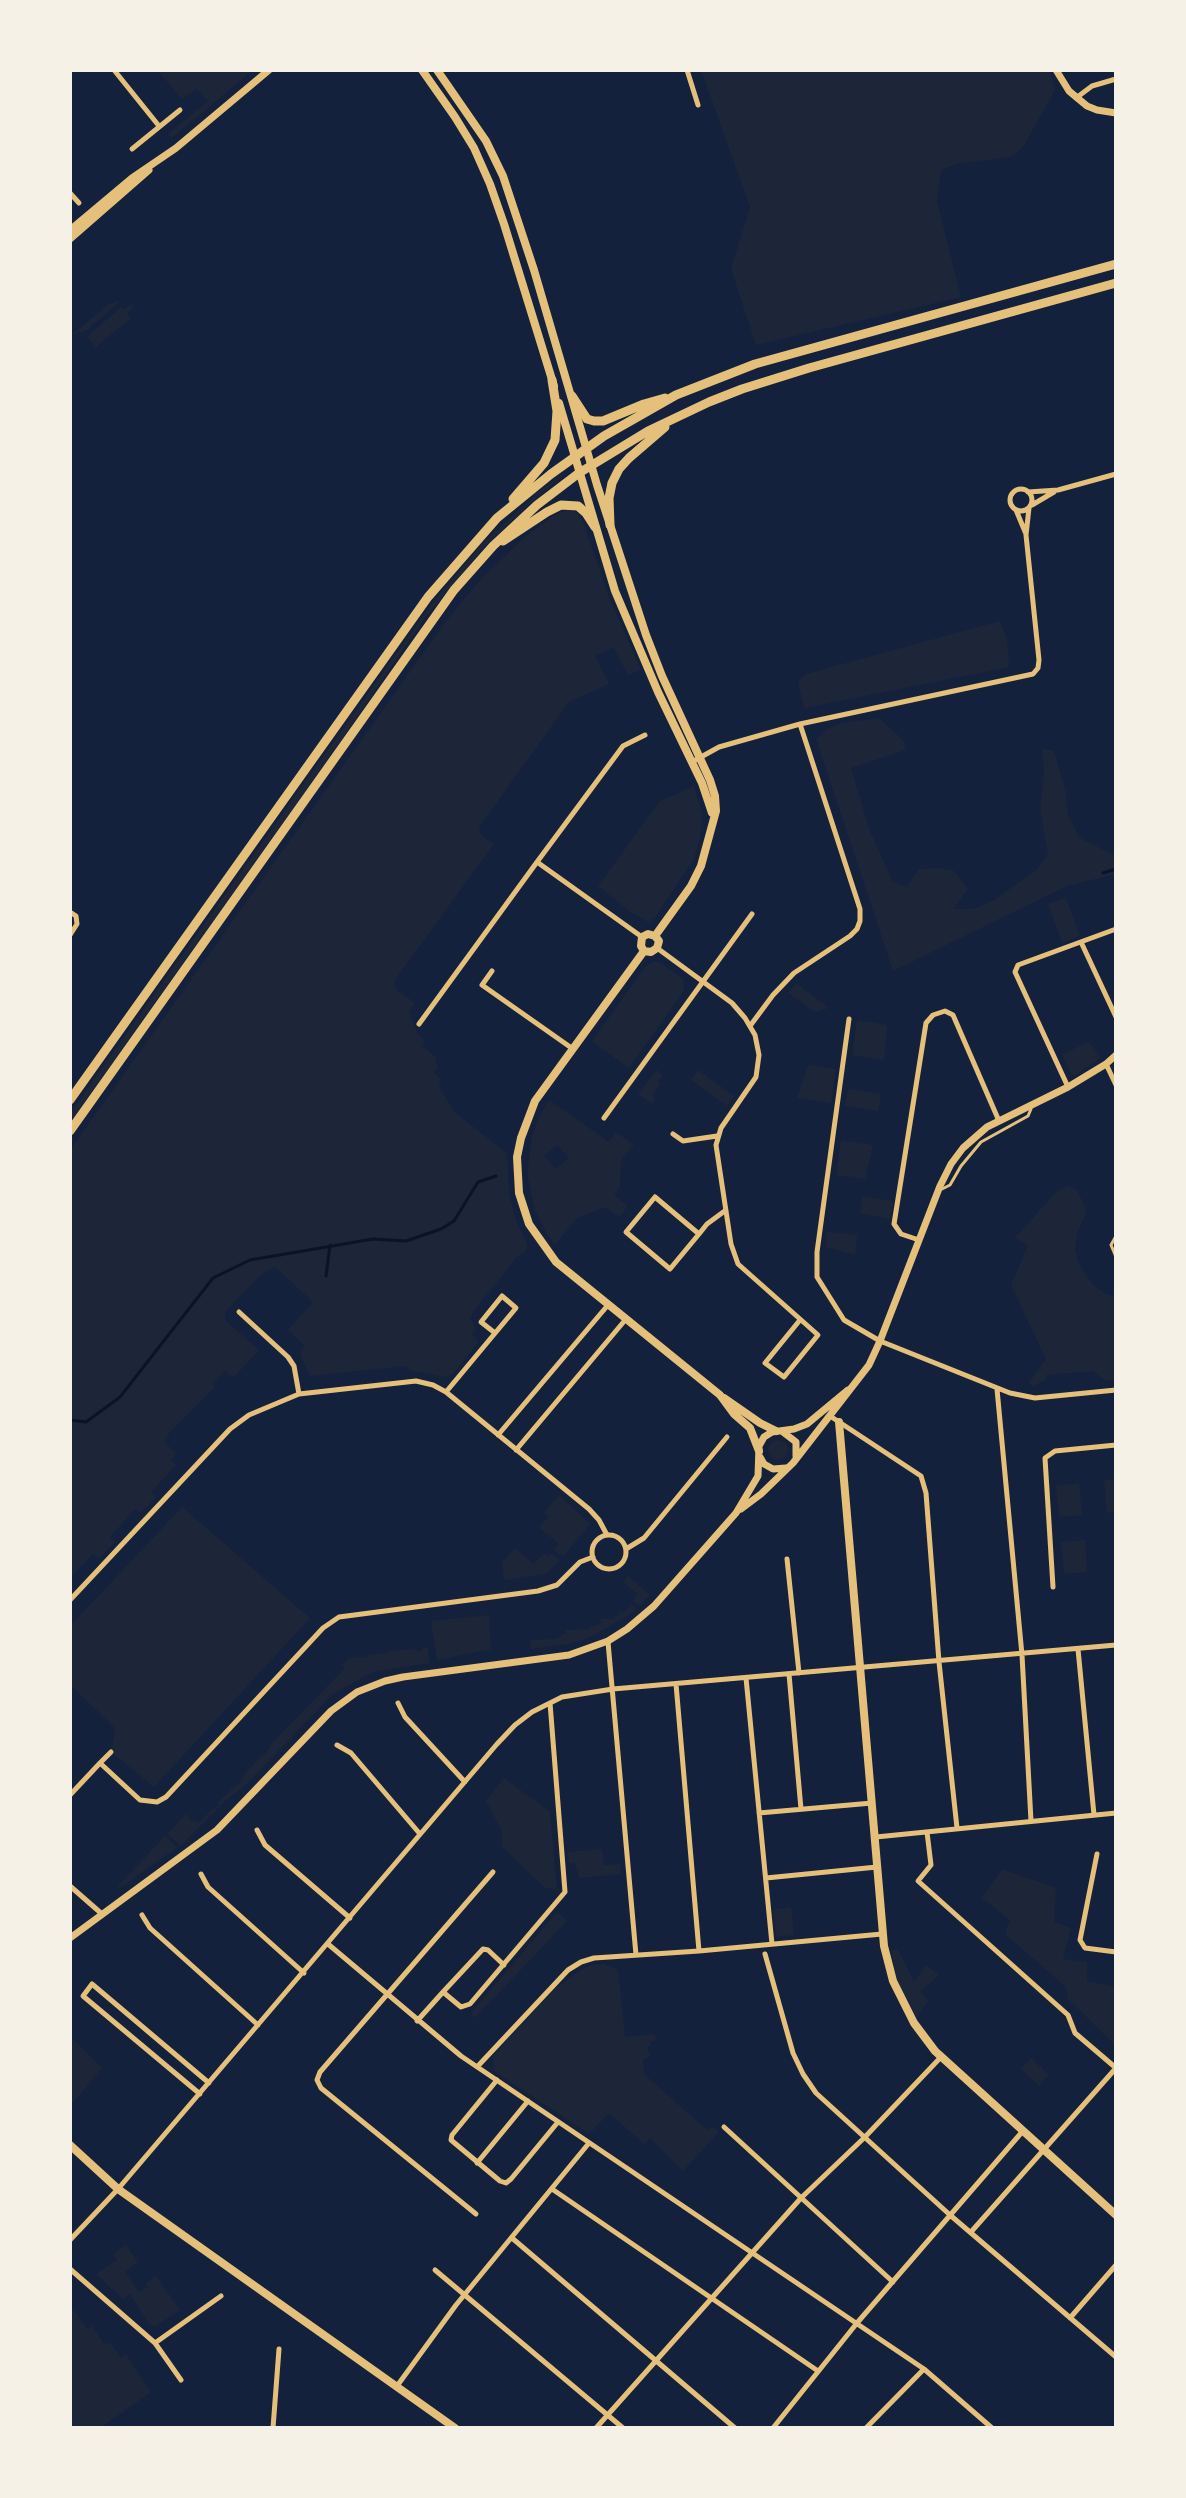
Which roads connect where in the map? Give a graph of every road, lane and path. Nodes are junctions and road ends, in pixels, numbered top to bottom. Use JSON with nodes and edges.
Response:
{"nodes":[{"id":1,"x":114,"y":70,"type":"edge"},
{"id":2,"x":269,"y":70,"type":"edge"},
{"id":3,"x":422,"y":70,"type":"edge"},
{"id":4,"x":437,"y":70,"type":"edge"},
{"id":5,"x":687,"y":70,"type":"edge"},
{"id":6,"x":1056,"y":70,"type":"edge"},
{"id":7,"x":1116,"y":79,"type":"edge"},
{"id":8,"x":1076,"y":98,"type":"junction"},
{"id":9,"x":698,"y":105,"type":"dead end"},
{"id":10,"x":180,"y":110,"type":"dead end"},
{"id":11,"x":1116,"y":113,"type":"edge"},
{"id":12,"x":159,"y":126,"type":"junction"},
{"id":13,"x":132,"y":149,"type":"dead end"},
{"id":14,"x":159,"y":160,"type":"junction"},
{"id":15,"x":70,"y":193,"type":"edge"},
{"id":16,"x":79,"y":203,"type":"dead end"},
{"id":17,"x":70,"y":230,"type":"edge"},
{"id":18,"x":70,"y":239,"type":"edge"},
{"id":19,"x":1116,"y":264,"type":"edge"},
{"id":20,"x":1116,"y":283,"type":"edge"},
{"id":21,"x":552,"y":380,"type":"junction"},
{"id":22,"x":676,"y":395,"type":"junction"},
{"id":23,"x":572,"y":396,"type":"junction"},
{"id":24,"x":681,"y":415,"type":"junction"},
{"id":25,"x":588,"y":450,"type":"junction"},
{"id":26,"x":575,"y":457,"type":"junction"},
{"id":27,"x":592,"y":465,"type":"junction"},
{"id":28,"x":579,"y":473,"type":"junction"},
{"id":29,"x":1116,"y":474,"type":"edge"},
{"id":30,"x":1058,"y":490,"type":"junction"},
{"id":31,"x":1028,"y":492,"type":"junction"},
{"id":32,"x":1030,"y":507,"type":"junction"},
{"id":33,"x":1016,"y":510,"type":"junction"},
{"id":34,"x":497,"y":518,"type":"junction"},
{"id":35,"x":610,"y":525,"type":"junction"},
{"id":36,"x":595,"y":527,"type":"junction"},
{"id":37,"x":1026,"y":535,"type":"junction"},
{"id":38,"x":493,"y":546,"type":"junction"},
{"id":39,"x":800,"y":724,"type":"junction"},
{"id":40,"x":645,"y":735,"type":"dead end"},
{"id":41,"x":696,"y":760,"type":"junction"},
{"id":42,"x":537,"y":862,"type":"junction"},
{"id":43,"x":70,"y":912,"type":"edge"},
{"id":44,"x":752,"y":914,"type":"dead end"},
{"id":45,"x":1116,"y":929,"type":"edge"},
{"id":46,"x":70,"y":935,"type":"edge"},
{"id":47,"x":655,"y":936,"type":"junction"},
{"id":48,"x":642,"y":937,"type":"junction"},
{"id":49,"x":1081,"y":942,"type":"junction"},
{"id":50,"x":657,"y":948,"type":"junction"},
{"id":51,"x":644,"y":951,"type":"junction"},
{"id":52,"x":492,"y":971,"type":"dead end"},
{"id":53,"x":701,"y":981,"type":"junction"},
{"id":54,"x":1116,"y":1017,"type":"edge"},
{"id":55,"x":849,"y":1019,"type":"dead end"},
{"id":56,"x":419,"y":1024,"type":"dead end"},
{"id":57,"x":750,"y":1026,"type":"junction"},
{"id":58,"x":573,"y":1049,"type":"junction"},
{"id":59,"x":1116,"y":1055,"type":"edge"},
{"id":60,"x":1106,"y":1064,"type":"junction"},
{"id":61,"x":1116,"y":1085,"type":"edge"},
{"id":62,"x":1068,"y":1087,"type":"junction"},
{"id":63,"x":70,"y":1100,"type":"edge"},
{"id":64,"x":1032,"y":1105,"type":"junction"},
{"id":65,"x":604,"y":1118,"type":"dead end"},
{"id":66,"x":999,"y":1121,"type":"junction"},
{"id":67,"x":70,"y":1131,"type":"edge"},
{"id":68,"x":673,"y":1134,"type":"dead end"},
{"id":69,"x":717,"y":1136,"type":"junction"},
{"id":70,"x":939,"y":1190,"type":"junction"},
{"id":71,"x":726,"y":1210,"type":"junction"},
{"id":72,"x":699,"y":1234,"type":"junction"},
{"id":73,"x":1116,"y":1236,"type":"edge"},
{"id":74,"x":919,"y":1240,"type":"junction"},
{"id":75,"x":1116,"y":1257,"type":"edge"},
{"id":76,"x":608,"y":1305,"type":"junction"},
{"id":77,"x":239,"y":1312,"type":"dead end"},
{"id":78,"x":626,"y":1319,"type":"junction"},
{"id":79,"x":800,"y":1320,"type":"junction"},
{"id":80,"x":495,"y":1333,"type":"junction"},
{"id":81,"x":880,"y":1341,"type":"junction"},
{"id":82,"x":997,"y":1389,"type":"junction"},
{"id":83,"x":848,"y":1390,"type":"junction"},
{"id":84,"x":1116,"y":1390,"type":"edge"},
{"id":85,"x":446,"y":1392,"type":"junction"},
{"id":86,"x":299,"y":1394,"type":"junction"},
{"id":87,"x":720,"y":1395,"type":"junction"},
{"id":88,"x":830,"y":1416,"type":"junction"},
{"id":89,"x":839,"y":1422,"type":"junction"},
{"id":90,"x":779,"y":1431,"type":"junction"},
{"id":91,"x":498,"y":1435,"type":"junction"},
{"id":92,"x":727,"y":1437,"type":"dead end"},
{"id":93,"x":1116,"y":1445,"type":"edge"},
{"id":94,"x":516,"y":1450,"type":"junction"},
{"id":95,"x":759,"y":1453,"type":"junction"},
{"id":96,"x":796,"y":1458,"type":"junction"},
{"id":97,"x":789,"y":1466,"type":"junction"},
{"id":98,"x":736,"y":1513,"type":"junction"},
{"id":99,"x":607,"y":1535,"type":"junction"},
{"id":100,"x":626,"y":1549,"type":"junction"},
{"id":101,"x":593,"y":1557,"type":"junction"},
{"id":102,"x":787,"y":1559,"type":"dead end"},
{"id":103,"x":1053,"y":1587,"type":"dead end"},
{"id":104,"x":70,"y":1600,"type":"edge"},
{"id":105,"x":608,"y":1641,"type":"junction"},
{"id":106,"x":1116,"y":1645,"type":"edge"},
{"id":107,"x":1078,"y":1649,"type":"junction"},
{"id":108,"x":1022,"y":1655,"type":"junction"},
{"id":109,"x":939,"y":1662,"type":"junction"},
{"id":110,"x":860,"y":1668,"type":"junction"},
{"id":111,"x":799,"y":1673,"type":"junction"},
{"id":112,"x":789,"y":1674,"type":"junction"},
{"id":113,"x":746,"y":1678,"type":"junction"},
{"id":114,"x":676,"y":1684,"type":"junction"},
{"id":115,"x":613,"y":1689,"type":"junction"},
{"id":116,"x":398,"y":1703,"type":"dead end"},
{"id":117,"x":550,"y":1703,"type":"junction"},
{"id":118,"x":337,"y":1745,"type":"dead end"},
{"id":119,"x":111,"y":1752,"type":"dead end"},
{"id":120,"x":100,"y":1763,"type":"junction"},
{"id":121,"x":465,"y":1782,"type":"junction"},
{"id":122,"x":70,"y":1795,"type":"edge"},
{"id":123,"x":872,"y":1803,"type":"junction"},
{"id":124,"x":801,"y":1809,"type":"junction"},
{"id":125,"x":759,"y":1813,"type":"junction"},
{"id":126,"x":1116,"y":1813,"type":"edge"},
{"id":127,"x":1094,"y":1815,"type":"junction"},
{"id":128,"x":1031,"y":1821,"type":"junction"},
{"id":129,"x":957,"y":1828,"type":"junction"},
{"id":130,"x":257,"y":1830,"type":"dead end"},
{"id":131,"x":927,"y":1832,"type":"junction"},
{"id":132,"x":420,"y":1834,"type":"junction"},
{"id":133,"x":876,"y":1837,"type":"junction"},
{"id":134,"x":1097,"y":1854,"type":"dead end"},
{"id":135,"x":878,"y":1866,"type":"junction"},
{"id":136,"x":493,"y":1872,"type":"dead end"},
{"id":137,"x":201,"y":1874,"type":"dead end"},
{"id":138,"x":766,"y":1878,"type":"junction"},
{"id":139,"x":70,"y":1886,"type":"edge"},
{"id":140,"x":103,"y":1915,"type":"junction"},
{"id":141,"x":142,"y":1915,"type":"dead end"},
{"id":142,"x":350,"y":1918,"type":"junction"},
{"id":143,"x":884,"y":1934,"type":"junction"},
{"id":144,"x":70,"y":1938,"type":"edge"},
{"id":145,"x":328,"y":1944,"type":"junction"},
{"id":146,"x":772,"y":1944,"type":"junction"},
{"id":147,"x":699,"y":1951,"type":"junction"},
{"id":148,"x":1116,"y":1952,"type":"edge"},
{"id":149,"x":765,"y":1954,"type":"dead end"},
{"id":150,"x":636,"y":1955,"type":"junction"},
{"id":151,"x":504,"y":1966,"type":"junction"},
{"id":152,"x":304,"y":1973,"type":"junction"},
{"id":153,"x":443,"y":1992,"type":"junction"},
{"id":154,"x":387,"y":1995,"type":"junction"},
{"id":155,"x":417,"y":2021,"type":"junction"},
{"id":156,"x":258,"y":2025,"type":"junction"},
{"id":157,"x":941,"y":2056,"type":"junction"},
{"id":158,"x":477,"y":2067,"type":"junction"},
{"id":159,"x":1116,"y":2068,"type":"edge"},
{"id":160,"x":497,"y":2080,"type":"junction"},
{"id":161,"x":209,"y":2083,"type":"junction"},
{"id":162,"x":200,"y":2094,"type":"junction"},
{"id":163,"x":528,"y":2101,"type":"junction"},
{"id":164,"x":558,"y":2122,"type":"junction"},
{"id":165,"x":724,"y":2127,"type":"dead end"},
{"id":166,"x":1022,"y":2132,"type":"junction"},
{"id":167,"x":864,"y":2138,"type":"junction"},
{"id":168,"x":589,"y":2142,"type":"junction"},
{"id":169,"x":70,"y":2146,"type":"edge"},
{"id":170,"x":1042,"y":2149,"type":"junction"},
{"id":171,"x":477,"y":2163,"type":"junction"},
{"id":172,"x":118,"y":2189,"type":"junction"},
{"id":173,"x":552,"y":2189,"type":"junction"},
{"id":174,"x":801,"y":2198,"type":"junction"},
{"id":175,"x":476,"y":2214,"type":"dead end"},
{"id":176,"x":950,"y":2215,"type":"junction"},
{"id":177,"x":1116,"y":2215,"type":"edge"},
{"id":178,"x":971,"y":2232,"type":"junction"},
{"id":179,"x":512,"y":2238,"type":"junction"},
{"id":180,"x":70,"y":2240,"type":"edge"},
{"id":181,"x":751,"y":2254,"type":"junction"},
{"id":182,"x":1116,"y":2265,"type":"edge"},
{"id":183,"x":70,"y":2269,"type":"edge"},
{"id":184,"x":435,"y":2270,"type":"dead end"},
{"id":185,"x":893,"y":2282,"type":"junction"},
{"id":186,"x":465,"y":2295,"type":"junction"},
{"id":187,"x":221,"y":2296,"type":"dead end"},
{"id":188,"x":711,"y":2298,"type":"junction"},
{"id":189,"x":1070,"y":2318,"type":"junction"},
{"id":190,"x":857,"y":2323,"type":"junction"},
{"id":191,"x":155,"y":2343,"type":"junction"},
{"id":192,"x":279,"y":2349,"type":"dead end"},
{"id":193,"x":1116,"y":2357,"type":"edge"},
{"id":194,"x":656,"y":2361,"type":"junction"},
{"id":195,"x":924,"y":2369,"type":"junction"},
{"id":196,"x":818,"y":2371,"type":"junction"},
{"id":197,"x":181,"y":2380,"type":"dead end"},
{"id":198,"x":396,"y":2386,"type":"junction"},
{"id":199,"x":608,"y":2415,"type":"junction"},
{"id":200,"x":273,"y":2428,"type":"edge"},
{"id":201,"x":455,"y":2428,"type":"edge"},
{"id":202,"x":596,"y":2428,"type":"edge"},
{"id":203,"x":623,"y":2428,"type":"edge"},
{"id":204,"x":735,"y":2428,"type":"edge"},
{"id":205,"x":773,"y":2428,"type":"edge"},
{"id":206,"x":866,"y":2428,"type":"edge"},
{"id":207,"x":992,"y":2428,"type":"edge"}],
"edges":[{"from":1,"to":12,"type":"street"},
{"from":2,"to":14,"type":"street"},
{"from":3,"to":21,"type":"main road"},
{"from":4,"to":23,"type":"main road"},
{"from":5,"to":9,"type":"street"},
{"from":6,"to":8,"type":"street"},
{"from":7,"to":8,"type":"street"},
{"from":8,"to":11,"type":"street"},
{"from":10,"to":12,"type":"street"},
{"from":12,"to":13,"type":"street"},
{"from":14,"to":17,"type":"street"},
{"from":14,"to":18,"type":"street"},
{"from":15,"to":16,"type":"street"},
{"from":19,"to":22,"type":"highway"},
{"from":20,"to":24,"type":"highway"},
{"from":21,"to":26,"type":"main road"},
{"from":21,"to":34,"type":"highway"},
{"from":22,"to":23,"type":"highway"},
{"from":22,"to":25,"type":"highway"},
{"from":23,"to":25,"type":"main road"},
{"from":24,"to":27,"type":"highway"},
{"from":24,"to":35,"type":"highway"},
{"from":25,"to":26,"type":"highway"},
{"from":25,"to":27,"type":"main road"},
{"from":26,"to":28,"type":"main road"},
{"from":26,"to":34,"type":"highway"},
{"from":27,"to":28,"type":"highway"},
{"from":27,"to":35,"type":"main road"},
{"from":28,"to":36,"type":"main road"},
{"from":28,"to":38,"type":"highway"},
{"from":29,"to":30,"type":"street"},
{"from":30,"to":31,"type":"street"},
{"from":30,"to":32,"type":"street"},
{"from":31,"to":32,"type":"street"},
{"from":31,"to":33,"type":"street"},
{"from":32,"to":33,"type":"street"},
{"from":32,"to":37,"type":"street"},
{"from":33,"to":37,"type":"street"},
{"from":34,"to":63,"type":"highway"},
{"from":35,"to":41,"type":"main road"},
{"from":36,"to":38,"type":"highway"},
{"from":36,"to":41,"type":"main road"},
{"from":37,"to":39,"type":"street"},
{"from":38,"to":67,"type":"highway"},
{"from":39,"to":41,"type":"street"},
{"from":39,"to":57,"type":"street"},
{"from":40,"to":42,"type":"street"},
{"from":41,"to":47,"type":"main road"},
{"from":42,"to":48,"type":"street"},
{"from":42,"to":56,"type":"street"},
{"from":43,"to":46,"type":"street"},
{"from":44,"to":53,"type":"street"},
{"from":45,"to":49,"type":"street"},
{"from":47,"to":48,"type":"main road"},
{"from":47,"to":50,"type":"main road"},
{"from":48,"to":51,"type":"main road"},
{"from":49,"to":54,"type":"street"},
{"from":49,"to":62,"type":"street"},
{"from":50,"to":51,"type":"main road"},
{"from":50,"to":53,"type":"street"},
{"from":51,"to":58,"type":"main road"},
{"from":52,"to":58,"type":"street"},
{"from":53,"to":57,"type":"street"},
{"from":53,"to":65,"type":"street"},
{"from":55,"to":81,"type":"street"},
{"from":57,"to":69,"type":"street"},
{"from":58,"to":76,"type":"main road"},
{"from":59,"to":60,"type":"street"},
{"from":60,"to":61,"type":"street"},
{"from":60,"to":62,"type":"street"},
{"from":62,"to":64,"type":"street"},
{"from":64,"to":66,"type":"street"},
{"from":64,"to":70,"type":"lane"},
{"from":66,"to":70,"type":"street"},
{"from":66,"to":74,"type":"street"},
{"from":68,"to":69,"type":"street"},
{"from":69,"to":71,"type":"street"},
{"from":70,"to":74,"type":"street"},
{"from":71,"to":72,"type":"street"},
{"from":71,"to":79,"type":"street"},
{"from":72,"to":72,"type":"street"},
{"from":73,"to":75,"type":"lane"},
{"from":74,"to":81,"type":"street"},
{"from":76,"to":78,"type":"main road"},
{"from":76,"to":91,"type":"street"},
{"from":77,"to":86,"type":"street"},
{"from":78,"to":87,"type":"main road"},
{"from":78,"to":94,"type":"street"},
{"from":79,"to":79,"type":"street"},
{"from":80,"to":80,"type":"street"},
{"from":80,"to":85,"type":"street"},
{"from":81,"to":82,"type":"street"},
{"from":81,"to":83,"type":"street"},
{"from":82,"to":84,"type":"street"},
{"from":82,"to":108,"type":"street"},
{"from":83,"to":88,"type":"street"},
{"from":83,"to":90,"type":"street"},
{"from":85,"to":86,"type":"street"},
{"from":85,"to":91,"type":"street"},
{"from":86,"to":104,"type":"street"},
{"from":87,"to":90,"type":"main road"},
{"from":87,"to":95,"type":"main road"},
{"from":88,"to":89,"type":"street"},
{"from":88,"to":96,"type":"street"},
{"from":89,"to":109,"type":"street"},
{"from":89,"to":110,"type":"main road"},
{"from":90,"to":95,"type":"street"},
{"from":90,"to":96,"type":"street"},
{"from":91,"to":94,"type":"street"},
{"from":92,"to":100,"type":"street"},
{"from":93,"to":103,"type":"street"},
{"from":94,"to":99,"type":"street"},
{"from":95,"to":97,"type":"street"},
{"from":95,"to":98,"type":"street"},
{"from":96,"to":97,"type":"street"},
{"from":97,"to":98,"type":"street"},
{"from":98,"to":105,"type":"street"},
{"from":99,"to":100,"type":"street"},
{"from":99,"to":101,"type":"street"},
{"from":100,"to":101,"type":"street"},
{"from":101,"to":120,"type":"street"},
{"from":102,"to":111,"type":"street"},
{"from":105,"to":115,"type":"street"},
{"from":105,"to":140,"type":"street"},
{"from":106,"to":107,"type":"street"},
{"from":107,"to":108,"type":"street"},
{"from":107,"to":127,"type":"street"},
{"from":108,"to":109,"type":"street"},
{"from":108,"to":128,"type":"street"},
{"from":109,"to":110,"type":"street"},
{"from":109,"to":129,"type":"street"},
{"from":110,"to":111,"type":"street"},
{"from":110,"to":123,"type":"main road"},
{"from":111,"to":112,"type":"street"},
{"from":112,"to":113,"type":"street"},
{"from":112,"to":124,"type":"street"},
{"from":113,"to":114,"type":"street"},
{"from":113,"to":125,"type":"street"},
{"from":114,"to":115,"type":"street"},
{"from":114,"to":147,"type":"street"},
{"from":115,"to":117,"type":"street"},
{"from":115,"to":150,"type":"street"},
{"from":116,"to":121,"type":"street"},
{"from":117,"to":121,"type":"street"},
{"from":117,"to":151,"type":"street"},
{"from":118,"to":132,"type":"street"},
{"from":119,"to":120,"type":"street"},
{"from":120,"to":122,"type":"street"},
{"from":121,"to":132,"type":"street"},
{"from":123,"to":124,"type":"street"},
{"from":123,"to":133,"type":"main road"},
{"from":124,"to":125,"type":"street"},
{"from":125,"to":138,"type":"street"},
{"from":126,"to":127,"type":"street"},
{"from":127,"to":128,"type":"street"},
{"from":128,"to":129,"type":"street"},
{"from":129,"to":131,"type":"street"},
{"from":130,"to":142,"type":"street"},
{"from":131,"to":133,"type":"street"},
{"from":131,"to":159,"type":"street"},
{"from":132,"to":142,"type":"street"},
{"from":133,"to":135,"type":"main road"},
{"from":134,"to":148,"type":"street"},
{"from":135,"to":138,"type":"street"},
{"from":135,"to":143,"type":"main road"},
{"from":136,"to":154,"type":"street"},
{"from":137,"to":152,"type":"street"},
{"from":138,"to":146,"type":"street"},
{"from":139,"to":140,"type":"street"},
{"from":140,"to":144,"type":"street"},
{"from":141,"to":156,"type":"street"},
{"from":142,"to":145,"type":"street"},
{"from":143,"to":146,"type":"street"},
{"from":143,"to":157,"type":"main road"},
{"from":145,"to":152,"type":"street"},
{"from":145,"to":154,"type":"street"},
{"from":146,"to":147,"type":"street"},
{"from":147,"to":150,"type":"street"},
{"from":149,"to":167,"type":"street"},
{"from":150,"to":158,"type":"street"},
{"from":151,"to":153,"type":"street"},
{"from":151,"to":153,"type":"street"},
{"from":152,"to":156,"type":"street"},
{"from":153,"to":155,"type":"street"},
{"from":154,"to":155,"type":"street"},
{"from":154,"to":175,"type":"street"},
{"from":155,"to":158,"type":"street"},
{"from":156,"to":161,"type":"street"},
{"from":157,"to":166,"type":"main road"},
{"from":157,"to":167,"type":"street"},
{"from":158,"to":160,"type":"street"},
{"from":159,"to":170,"type":"street"},
{"from":160,"to":163,"type":"street"},
{"from":160,"to":171,"type":"street"},
{"from":161,"to":162,"type":"street"},
{"from":161,"to":162,"type":"street"},
{"from":162,"to":172,"type":"street"},
{"from":163,"to":164,"type":"street"},
{"from":163,"to":171,"type":"street"},
{"from":164,"to":168,"type":"street"},
{"from":164,"to":171,"type":"street"},
{"from":165,"to":174,"type":"street"},
{"from":166,"to":170,"type":"main road"},
{"from":166,"to":176,"type":"street"},
{"from":167,"to":174,"type":"street"},
{"from":167,"to":176,"type":"street"},
{"from":168,"to":173,"type":"street"},
{"from":168,"to":181,"type":"street"},
{"from":169,"to":172,"type":"main road"},
{"from":170,"to":177,"type":"main road"},
{"from":170,"to":178,"type":"street"},
{"from":172,"to":180,"type":"street"},
{"from":172,"to":198,"type":"main road"},
{"from":173,"to":179,"type":"street"},
{"from":173,"to":188,"type":"street"},
{"from":174,"to":181,"type":"street"},
{"from":174,"to":185,"type":"street"},
{"from":176,"to":178,"type":"street"},
{"from":176,"to":185,"type":"street"},
{"from":178,"to":189,"type":"street"},
{"from":179,"to":186,"type":"street"},
{"from":179,"to":194,"type":"street"},
{"from":181,"to":188,"type":"street"},
{"from":181,"to":190,"type":"street"},
{"from":182,"to":189,"type":"street"},
{"from":183,"to":191,"type":"street"},
{"from":184,"to":186,"type":"street"},
{"from":185,"to":190,"type":"street"},
{"from":186,"to":198,"type":"street"},
{"from":186,"to":199,"type":"street"},
{"from":187,"to":191,"type":"street"},
{"from":188,"to":194,"type":"street"},
{"from":188,"to":196,"type":"street"},
{"from":189,"to":193,"type":"street"},
{"from":190,"to":195,"type":"street"},
{"from":190,"to":196,"type":"street"},
{"from":191,"to":197,"type":"street"},
{"from":192,"to":200,"type":"street"},
{"from":194,"to":199,"type":"street"},
{"from":194,"to":204,"type":"street"},
{"from":195,"to":206,"type":"street"},
{"from":195,"to":207,"type":"street"},
{"from":196,"to":205,"type":"street"},
{"from":198,"to":201,"type":"main road"},
{"from":199,"to":202,"type":"street"},
{"from":199,"to":203,"type":"street"}]}
